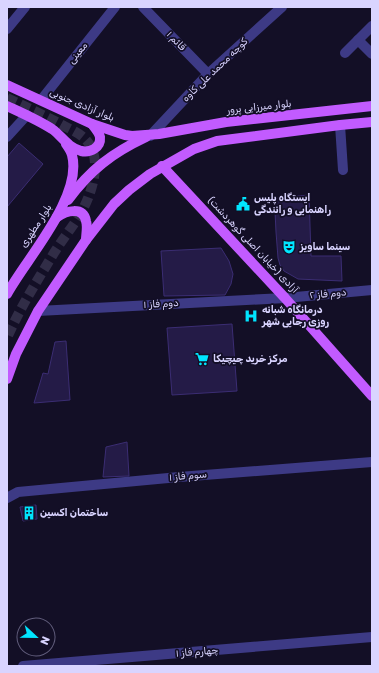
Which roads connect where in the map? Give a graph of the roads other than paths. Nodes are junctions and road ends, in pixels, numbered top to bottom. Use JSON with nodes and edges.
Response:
{"nodes":[{"id":1,"x":25,"y":7,"type":"edge"},
{"id":2,"x":115,"y":7,"type":"edge"},
{"id":3,"x":143,"y":7,"type":"edge"},
{"id":4,"x":282,"y":7,"type":"edge"},
{"id":5,"x":372,"y":26,"type":"edge"},
{"id":6,"x":7,"y":29,"type":"edge"},
{"id":7,"x":358,"y":40,"type":"junction"},
{"id":8,"x":345,"y":53,"type":"dead end"},
{"id":9,"x":372,"y":54,"type":"edge"},
{"id":10,"x":208,"y":74,"type":"junction"},
{"id":11,"x":7,"y":85,"type":"edge"},
{"id":12,"x":41,"y":100,"type":"junction"},
{"id":13,"x":7,"y":106,"type":"edge"},
{"id":14,"x":372,"y":106,"type":"edge"},
{"id":15,"x":25,"y":114,"type":"junction"},
{"id":16,"x":372,"y":122,"type":"edge"},
{"id":17,"x":92,"y":124,"type":"junction"},
{"id":18,"x":340,"y":125,"type":"junction"},
{"id":19,"x":7,"y":131,"type":"edge"},
{"id":20,"x":150,"y":136,"type":"junction"},
{"id":21,"x":7,"y":137,"type":"edge"},
{"id":22,"x":66,"y":144,"type":"junction"},
{"id":23,"x":162,"y":166,"type":"junction"},
{"id":24,"x":343,"y":170,"type":"dead end"},
{"id":25,"x":59,"y":213,"type":"junction"},
{"id":26,"x":86,"y":240,"type":"junction"},
{"id":27,"x":372,"y":290,"type":"edge"},
{"id":28,"x":7,"y":294,"type":"edge"},
{"id":29,"x":285,"y":298,"type":"junction"},
{"id":30,"x":38,"y":311,"type":"junction"},
{"id":31,"x":7,"y":379,"type":"edge"},
{"id":32,"x":372,"y":396,"type":"edge"},
{"id":33,"x":372,"y":462,"type":"edge"},
{"id":34,"x":7,"y":498,"type":"edge"},
{"id":35,"x":372,"y":637,"type":"edge"},
{"id":36,"x":98,"y":663,"type":"edge"},
{"id":37,"x":23,"y":666,"type":"edge"}],
"edges":[{"from":1,"to":6,"type":"street"},
{"from":2,"to":12,"type":"street","name":"معینی"},
{"from":3,"to":10,"type":"street","name":"قائم ۱"},
{"from":4,"to":10,"type":"street","name":"کوچه محمد علی کاوه"},
{"from":5,"to":7,"type":"street"},
{"from":7,"to":8,"type":"street"},
{"from":7,"to":9,"type":"street"},
{"from":10,"to":20,"type":"street","name":"کوچه محمد علی کاوه"},
{"from":11,"to":12,"type":"main road","name":"بلوار آزادی جنوبی"},
{"from":12,"to":17,"type":"main road","name":"بلوار آزادی جنوبی"},
{"from":13,"to":15,"type":"main road"},
{"from":14,"to":20,"type":"main road","name":"بلوار میرزایی پرور"},
{"from":15,"to":19,"type":"street"},
{"from":15,"to":21,"type":"street"},
{"from":15,"to":22,"type":"main road"},
{"from":16,"to":18,"type":"main road"},
{"from":17,"to":20,"type":"main road","name":"بلوار آزادی جنوبی"},
{"from":17,"to":22,"type":"main road"},
{"from":18,"to":23,"type":"main road"},
{"from":18,"to":24,"type":"street"},
{"from":20,"to":25,"type":"main road"},
{"from":22,"to":25,"type":"main road","name":"بلوار مطهری"},
{"from":23,"to":26,"type":"main road"},
{"from":23,"to":29,"type":"main road","name":"آزادی (خیابان اصلی گوهردشت)"},
{"from":25,"to":26,"type":"main road"},
{"from":25,"to":28,"type":"main road","name":"بلوار مطهری"},
{"from":26,"to":30,"type":"main road"},
{"from":27,"to":29,"type":"street","name":"دوم فاز ۲"},
{"from":29,"to":30,"type":"street","name":"دوم فاز ۱"},
{"from":29,"to":32,"type":"main road","name":"آزادی (خیابان اصلی گوهردشت)"},
{"from":30,"to":31,"type":"main road"},
{"from":33,"to":34,"type":"street","name":"سوم فاز ۱"},
{"from":35,"to":36,"type":"street","name":"چهارم فاز ۱"},
{"from":36,"to":37,"type":"street","name":"چهارم فاز ۱"}]}
